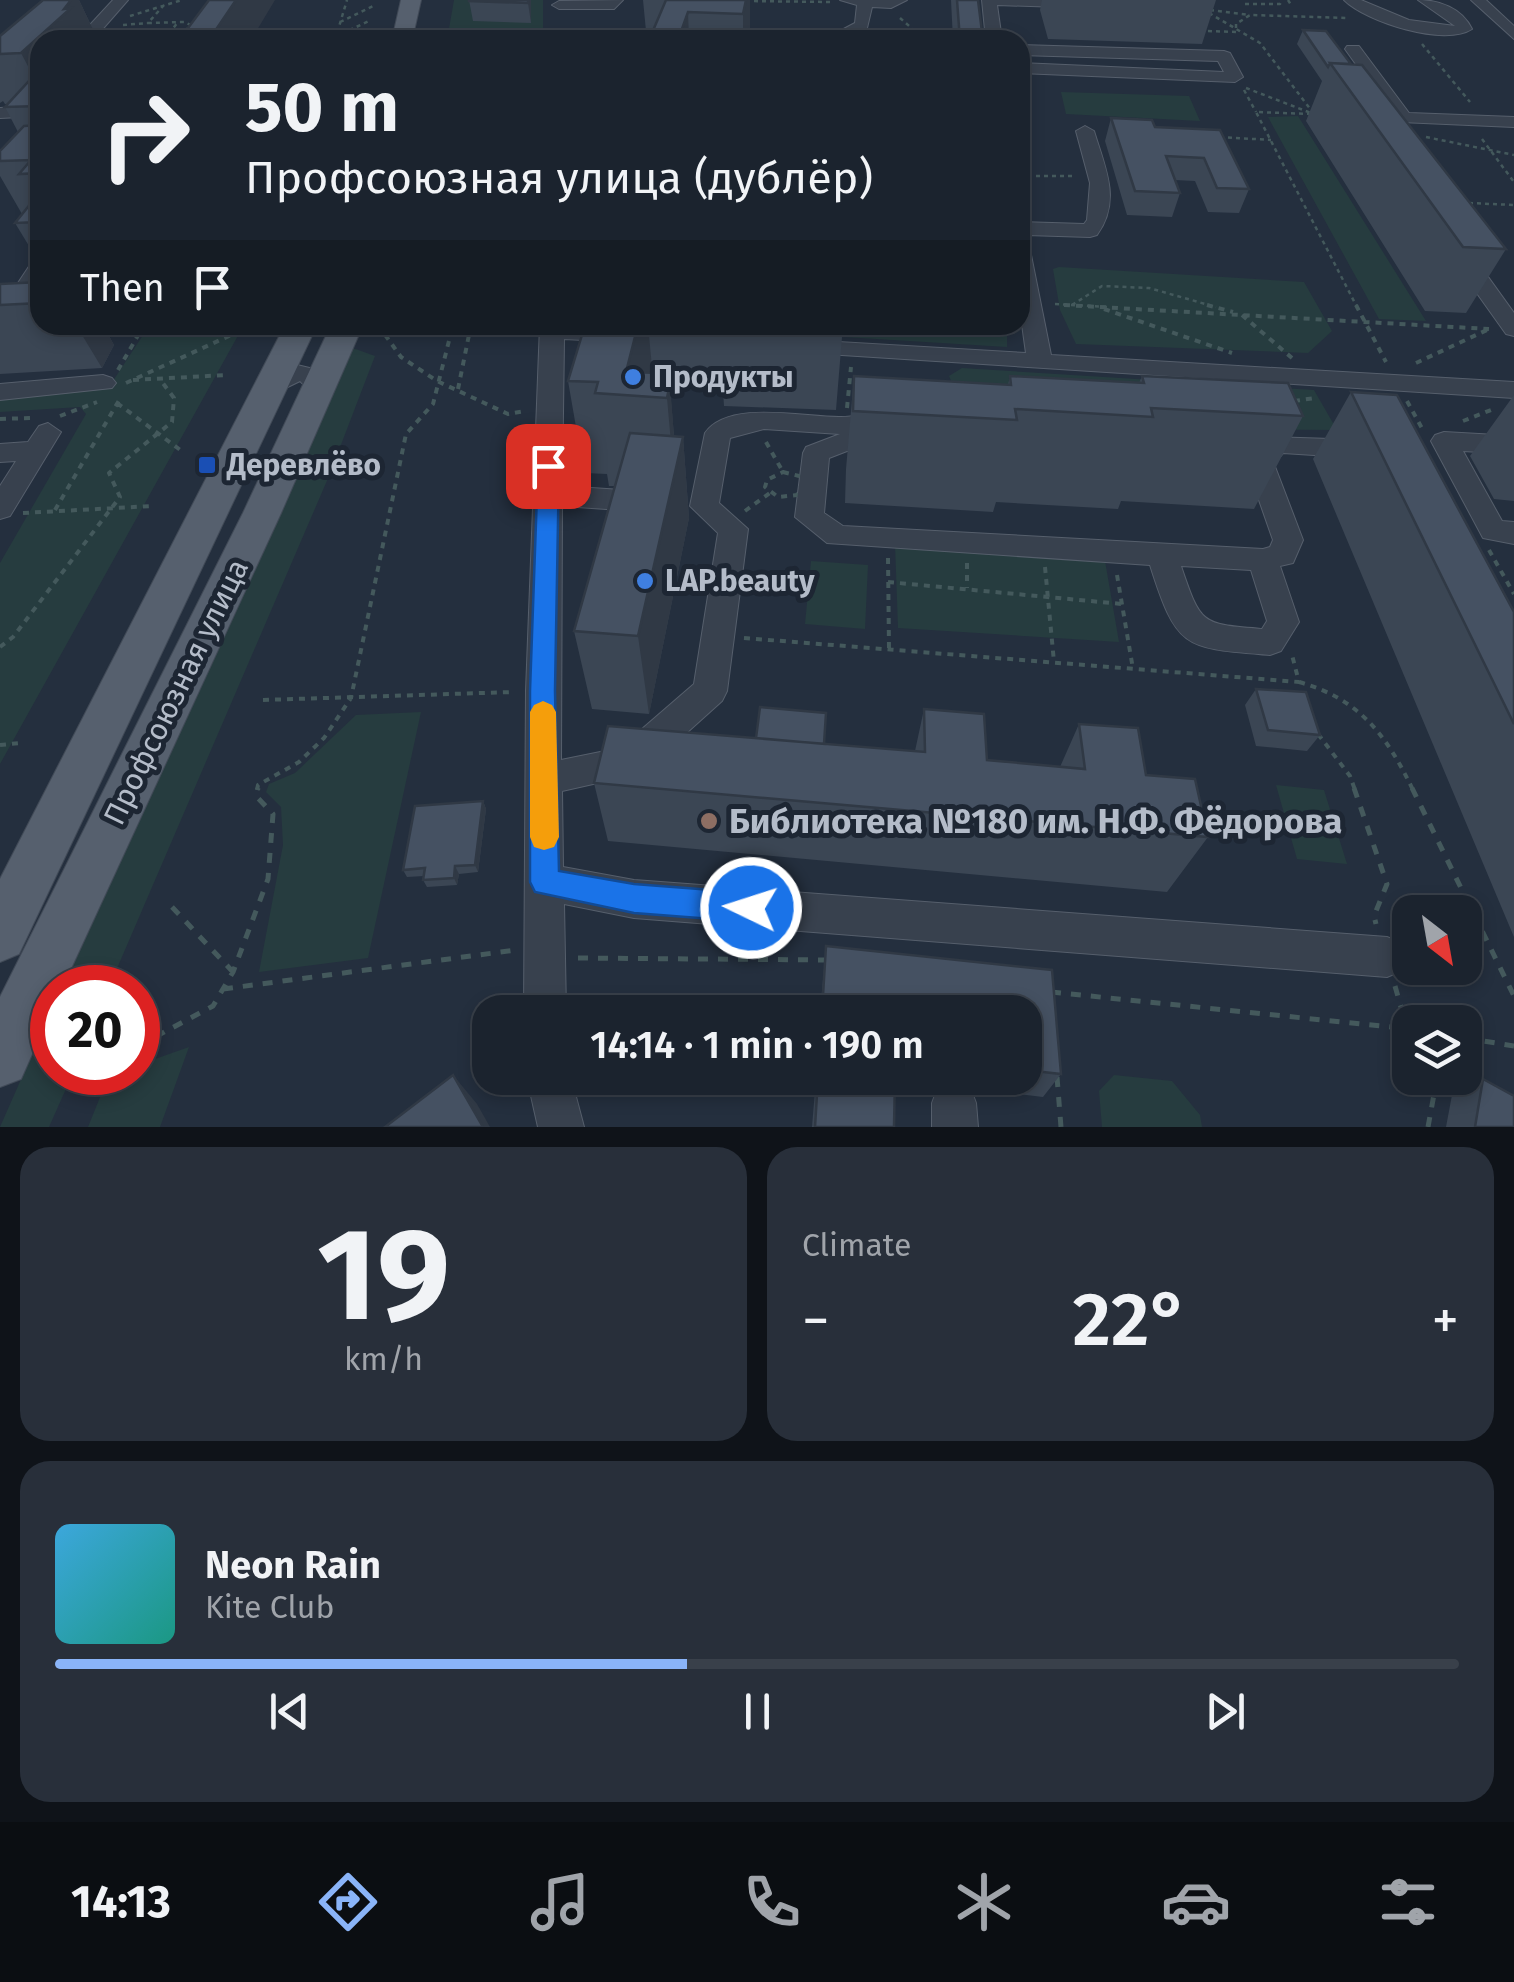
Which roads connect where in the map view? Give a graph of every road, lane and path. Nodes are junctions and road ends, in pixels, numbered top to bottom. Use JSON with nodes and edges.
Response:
{"nodes":[{"id":1,"x":122,"y":0,"type":"edge"},
{"id":2,"x":346,"y":0,"type":"edge"},
{"id":3,"x":412,"y":0,"type":"edge"},
{"id":4,"x":900,"y":0,"type":"edge"},
{"id":5,"x":1282,"y":0,"type":"edge"},
{"id":6,"x":1288,"y":0,"type":"edge"},
{"id":7,"x":1351,"y":0,"type":"edge"},
{"id":8,"x":1425,"y":0,"type":"edge"},
{"id":9,"x":1478,"y":0,"type":"edge"},
{"id":10,"x":735,"y":1,"type":"edge"},
{"id":11,"x":842,"y":1,"type":"edge"},
{"id":12,"x":148,"y":2,"type":"edge"},
{"id":13,"x":559,"y":2,"type":"edge"},
{"id":14,"x":865,"y":2,"type":"junction"},
{"id":15,"x":1244,"y":2,"type":"edge"},
{"id":16,"x":377,"y":3,"type":"edge"},
{"id":17,"x":164,"y":4,"type":"dead end"},
{"id":18,"x":619,"y":4,"type":"edge"},
{"id":19,"x":158,"y":5,"type":"dead end"},
{"id":20,"x":1291,"y":5,"type":"dead end"},
{"id":21,"x":1250,"y":14,"type":"junction"},
{"id":22,"x":900,"y":18,"type":"dead end"},
{"id":23,"x":1351,"y":18,"type":"dead end"},
{"id":24,"x":371,"y":20,"type":"dead end"},
{"id":25,"x":178,"y":22,"type":"junction"},
{"id":26,"x":340,"y":22,"type":"junction"},
{"id":27,"x":148,"y":23,"type":"junction"},
{"id":28,"x":1236,"y":24,"type":"junction"},
{"id":29,"x":116,"y":26,"type":"dead end"},
{"id":30,"x":1086,"y":26,"type":"dead end"},
{"id":31,"x":94,"y":30,"type":"edge"},
{"id":32,"x":172,"y":30,"type":"edge"},
{"id":33,"x":183,"y":30,"type":"edge"},
{"id":34,"x":338,"y":30,"type":"edge"},
{"id":35,"x":352,"y":30,"type":"edge"},
{"id":36,"x":404,"y":30,"type":"edge"},
{"id":37,"x":556,"y":30,"type":"edge"},
{"id":38,"x":851,"y":30,"type":"edge"},
{"id":39,"x":914,"y":30,"type":"edge"},
{"id":40,"x":993,"y":30,"type":"edge"},
{"id":41,"x":1208,"y":30,"type":"dead end"},
{"id":42,"x":1514,"y":34,"type":"edge"},
{"id":43,"x":1416,"y":37,"type":"dead end"},
{"id":44,"x":1353,"y":49,"type":"dead end"},
{"id":45,"x":1030,"y":50,"type":"edge"},
{"id":46,"x":1030,"y":68,"type":"edge"},
{"id":47,"x":30,"y":111,"type":"edge"},
{"id":48,"x":0,"y":112,"type":"edge"},
{"id":49,"x":1256,"y":112,"type":"junction"},
{"id":50,"x":1314,"y":114,"type":"junction"},
{"id":51,"x":1388,"y":117,"type":"junction"},
{"id":52,"x":1486,"y":121,"type":"junction"},
{"id":53,"x":1511,"y":122,"type":"edge"},
{"id":54,"x":1085,"y":132,"type":"dead end"},
{"id":55,"x":1418,"y":136,"type":"edge"},
{"id":56,"x":1203,"y":137,"type":"edge"},
{"id":57,"x":1270,"y":140,"type":"junction"},
{"id":58,"x":1378,"y":140,"type":"edge"},
{"id":59,"x":1487,"y":149,"type":"junction"},
{"id":60,"x":1514,"y":155,"type":"edge"},
{"id":61,"x":1030,"y":176,"type":"edge"},
{"id":62,"x":1097,"y":177,"type":"junction"},
{"id":63,"x":1514,"y":182,"type":"edge"},
{"id":64,"x":1458,"y":203,"type":"edge"},
{"id":65,"x":1514,"y":206,"type":"edge"},
{"id":66,"x":1030,"y":229,"type":"edge"},
{"id":67,"x":1445,"y":233,"type":"edge"},
{"id":68,"x":30,"y":280,"type":"edge"},
{"id":69,"x":1030,"y":302,"type":"edge"},
{"id":70,"x":1072,"y":305,"type":"junction"},
{"id":71,"x":1098,"y":306,"type":"junction"},
{"id":72,"x":5,"y":312,"type":"edge"},
{"id":73,"x":1242,"y":315,"type":"junction"},
{"id":74,"x":1030,"y":322,"type":"edge"},
{"id":75,"x":1366,"y":323,"type":"junction"},
{"id":76,"x":1490,"y":329,"type":"junction"},
{"id":77,"x":1508,"y":329,"type":"edge"},
{"id":78,"x":138,"y":335,"type":"edge"},
{"id":79,"x":231,"y":335,"type":"edge"},
{"id":80,"x":295,"y":335,"type":"edge"},
{"id":81,"x":343,"y":335,"type":"edge"},
{"id":82,"x":386,"y":335,"type":"edge"},
{"id":83,"x":450,"y":335,"type":"edge"},
{"id":84,"x":470,"y":335,"type":"edge"},
{"id":85,"x":553,"y":335,"type":"edge"},
{"id":86,"x":635,"y":335,"type":"edge"},
{"id":87,"x":782,"y":346,"type":"dead end"},
{"id":88,"x":894,"y":353,"type":"junction"},
{"id":89,"x":1236,"y":354,"type":"dead end"},
{"id":90,"x":852,"y":358,"type":"dead end"},
{"id":91,"x":1040,"y":362,"type":"junction"},
{"id":92,"x":612,"y":363,"type":"edge"},
{"id":93,"x":1304,"y":368,"type":"dead end"},
{"id":94,"x":227,"y":375,"type":"dead end"},
{"id":95,"x":159,"y":378,"type":"junction"},
{"id":96,"x":130,"y":380,"type":"junction"},
{"id":97,"x":437,"y":380,"type":"junction"},
{"id":98,"x":320,"y":386,"type":"junction"},
{"id":99,"x":269,"y":388,"type":"junction"},
{"id":100,"x":1399,"y":388,"type":"junction"},
{"id":101,"x":458,"y":390,"type":"junction"},
{"id":102,"x":1341,"y":390,"type":"junction"},
{"id":103,"x":1514,"y":390,"type":"edge"},
{"id":104,"x":0,"y":392,"type":"edge"},
{"id":105,"x":112,"y":392,"type":"junction"},
{"id":106,"x":559,"y":394,"type":"junction"},
{"id":107,"x":1279,"y":403,"type":"edge"},
{"id":108,"x":899,"y":407,"type":"junction"},
{"id":109,"x":0,"y":419,"type":"edge"},
{"id":110,"x":753,"y":420,"type":"junction"},
{"id":111,"x":846,"y":426,"type":"junction"},
{"id":112,"x":42,"y":429,"type":"junction"},
{"id":113,"x":158,"y":434,"type":"junction"},
{"id":114,"x":1425,"y":435,"type":"dead end"},
{"id":115,"x":1514,"y":445,"type":"edge"},
{"id":116,"x":1220,"y":450,"type":"edge"},
{"id":117,"x":184,"y":452,"type":"dead end"},
{"id":118,"x":0,"y":453,"type":"edge"},
{"id":119,"x":1268,"y":453,"type":"junction"},
{"id":120,"x":783,"y":472,"type":"junction"},
{"id":121,"x":770,"y":493,"type":"junction"},
{"id":122,"x":548,"y":495,"type":"junction"},
{"id":123,"x":153,"y":506,"type":"dead end"},
{"id":124,"x":704,"y":506,"type":"junction"},
{"id":125,"x":113,"y":508,"type":"junction"},
{"id":126,"x":0,"y":509,"type":"edge"},
{"id":127,"x":54,"y":511,"type":"junction"},
{"id":128,"x":38,"y":512,"type":"dead end"},
{"id":129,"x":727,"y":524,"type":"junction"},
{"id":130,"x":1514,"y":533,"type":"edge"},
{"id":131,"x":887,"y":538,"type":"junction"},
{"id":132,"x":1044,"y":547,"type":"junction"},
{"id":133,"x":1488,"y":548,"type":"dead end"},
{"id":134,"x":1112,"y":551,"type":"junction"},
{"id":135,"x":1162,"y":554,"type":"junction"},
{"id":136,"x":1263,"y":560,"type":"junction"},
{"id":137,"x":888,"y":582,"type":"junction"},
{"id":138,"x":1514,"y":594,"type":"edge"},
{"id":139,"x":1048,"y":597,"type":"junction"},
{"id":140,"x":1122,"y":604,"type":"junction"},
{"id":141,"x":1284,"y":622,"type":"junction"},
{"id":142,"x":718,"y":636,"type":"junction"},
{"id":143,"x":0,"y":647,"type":"edge"},
{"id":144,"x":890,"y":650,"type":"junction"},
{"id":145,"x":1054,"y":662,"type":"junction"},
{"id":146,"x":1133,"y":669,"type":"junction"},
{"id":147,"x":1300,"y":682,"type":"junction"},
{"id":148,"x":543,"y":691,"type":"junction"},
{"id":149,"x":351,"y":698,"type":"junction"},
{"id":150,"x":1305,"y":698,"type":"edge"},
{"id":151,"x":263,"y":700,"type":"dead end"},
{"id":152,"x":1316,"y":728,"type":"edge"},
{"id":153,"x":21,"y":743,"type":"dead end"},
{"id":154,"x":0,"y":745,"type":"edge"},
{"id":155,"x":544,"y":779,"type":"junction"},
{"id":156,"x":545,"y":882,"type":"junction"},
{"id":157,"x":172,"y":907,"type":"dead end"},
{"id":158,"x":0,"y":935,"type":"edge"},
{"id":159,"x":1387,"y":957,"type":"junction"},
{"id":160,"x":543,"y":958,"type":"junction"},
{"id":161,"x":830,"y":960,"type":"edge"},
{"id":162,"x":232,"y":972,"type":"junction"},
{"id":163,"x":223,"y":989,"type":"junction"},
{"id":164,"x":544,"y":995,"type":"edge"},
{"id":165,"x":1514,"y":996,"type":"edge"},
{"id":166,"x":1401,"y":1005,"type":"edge"},
{"id":167,"x":1051,"y":1011,"type":"edge"},
{"id":168,"x":1392,"y":1026,"type":"edge"},
{"id":169,"x":160,"y":1034,"type":"edge"},
{"id":170,"x":1482,"y":1041,"type":"edge"},
{"id":171,"x":1514,"y":1046,"type":"edge"},
{"id":172,"x":0,"y":1058,"type":"edge"},
{"id":173,"x":1056,"y":1069,"type":"edge"},
{"id":174,"x":553,"y":1095,"type":"edge"},
{"id":175,"x":1435,"y":1095,"type":"edge"},
{"id":176,"x":561,"y":1127,"type":"edge"},
{"id":177,"x":1061,"y":1127,"type":"edge"},
{"id":178,"x":1428,"y":1127,"type":"edge"}],
"edges":[{"from":1,"to":31,"type":"street"},
{"from":2,"to":26,"type":"path"},
{"from":3,"to":36,"type":"main road"},
{"from":4,"to":14,"type":"street"},
{"from":5,"to":15,"type":"path"},
{"from":6,"to":20,"type":"path"},
{"from":7,"to":8,"type":"street"},
{"from":9,"to":42,"type":"street"},
{"from":10,"to":11,"type":"path"},
{"from":11,"to":14,"type":"street"},
{"from":12,"to":19,"type":"path"},
{"from":13,"to":18,"type":"street"},
{"from":13,"to":37,"type":"street"},
{"from":14,"to":38,"type":"street"},
{"from":15,"to":21,"type":"path"},
{"from":16,"to":26,"type":"path"},
{"from":17,"to":27,"type":"path"},
{"from":21,"to":23,"type":"path"},
{"from":21,"to":28,"type":"path"},
{"from":21,"to":28,"type":"path"},
{"from":22,"to":39,"type":"path"},
{"from":24,"to":35,"type":"path"},
{"from":25,"to":27,"type":"path"},
{"from":25,"to":32,"type":"path"},
{"from":25,"to":33,"type":"path"},
{"from":26,"to":34,"type":"path"},
{"from":27,"to":29,"type":"path"},
{"from":28,"to":41,"type":"path"},
{"from":28,"to":50,"type":"path"},
{"from":30,"to":40,"type":"street"},
{"from":43,"to":52,"type":"path"},
{"from":44,"to":51,"type":"street"},
{"from":45,"to":46,"type":"street"},
{"from":47,"to":48,"type":"street"},
{"from":49,"to":50,"type":"path"},
{"from":49,"to":50,"type":"path"},
{"from":49,"to":57,"type":"path"},
{"from":51,"to":52,"type":"street"},
{"from":51,"to":58,"type":"street"},
{"from":52,"to":53,"type":"street"},
{"from":53,"to":59,"type":"path"},
{"from":54,"to":62,"type":"street"},
{"from":55,"to":59,"type":"path"},
{"from":56,"to":57,"type":"path"},
{"from":57,"to":75,"type":"path"},
{"from":59,"to":60,"type":"path"},
{"from":59,"to":63,"type":"path"},
{"from":61,"to":62,"type":"path"},
{"from":62,"to":66,"type":"street"},
{"from":64,"to":65,"type":"path"},
{"from":67,"to":77,"type":"street"},
{"from":68,"to":72,"type":"street"},
{"from":69,"to":70,"type":"path"},
{"from":70,"to":71,"type":"path"},
{"from":70,"to":73,"type":"path"},
{"from":71,"to":73,"type":"path"},
{"from":71,"to":89,"type":"path"},
{"from":73,"to":75,"type":"path"},
{"from":73,"to":93,"type":"path"},
{"from":74,"to":91,"type":"street"},
{"from":75,"to":76,"type":"path"},
{"from":75,"to":100,"type":"path"},
{"from":76,"to":77,"type":"path"},
{"from":76,"to":100,"type":"path"},
{"from":78,"to":105,"type":"path"},
{"from":79,"to":96,"type":"path"},
{"from":80,"to":99,"type":"main road","name":"Профсоюзная улица"},
{"from":81,"to":98,"type":"main road","name":"Профсоюзная улица"},
{"from":82,"to":97,"type":"path"},
{"from":83,"to":97,"type":"path"},
{"from":84,"to":101,"type":"path"},
{"from":85,"to":106,"type":"street"},
{"from":86,"to":92,"type":"street"},
{"from":87,"to":88,"type":"street"},
{"from":88,"to":91,"type":"street"},
{"from":88,"to":108,"type":"street"},
{"from":90,"to":111,"type":"path"},
{"from":91,"to":102,"type":"street"},
{"from":94,"to":95,"type":"path"},
{"from":95,"to":96,"type":"path"},
{"from":95,"to":113,"type":"path"},
{"from":96,"to":105,"type":"path"},
{"from":96,"to":105,"type":"path"},
{"from":97,"to":101,"type":"path"},
{"from":97,"to":149,"type":"path"},
{"from":98,"to":99,"type":"street"},
{"from":98,"to":172,"type":"main road","name":"Профсоюзная улица"},
{"from":99,"to":158,"type":"main road","name":"Профсоюзная улица"},
{"from":100,"to":102,"type":"street"},
{"from":100,"to":102,"type":"path"},
{"from":100,"to":103,"type":"street"},
{"from":100,"to":114,"type":"path"},
{"from":101,"to":106,"type":"path"},
{"from":102,"to":107,"type":"path"},
{"from":102,"to":119,"type":"street"},
{"from":104,"to":105,"type":"street"},
{"from":105,"to":112,"type":"path"},
{"from":105,"to":113,"type":"path"},
{"from":105,"to":127,"type":"path"},
{"from":106,"to":122,"type":"street"},
{"from":108,"to":111,"type":"street"},
{"from":108,"to":131,"type":"street"},
{"from":109,"to":112,"type":"path"},
{"from":110,"to":111,"type":"street"},
{"from":110,"to":120,"type":"path"},
{"from":110,"to":124,"type":"street"},
{"from":112,"to":118,"type":"street"},
{"from":112,"to":126,"type":"street"},
{"from":113,"to":117,"type":"path"},
{"from":113,"to":125,"type":"path"},
{"from":115,"to":130,"type":"street"},
{"from":116,"to":119,"type":"street"},
{"from":119,"to":136,"type":"street"},
{"from":120,"to":121,"type":"path"},
{"from":120,"to":121,"type":"path"},
{"from":121,"to":129,"type":"path"},
{"from":122,"to":124,"type":"street"},
{"from":122,"to":148,"type":"street"},
{"from":123,"to":125,"type":"path"},
{"from":124,"to":129,"type":"street"},
{"from":125,"to":127,"type":"path"},
{"from":125,"to":143,"type":"path"},
{"from":127,"to":128,"type":"path"},
{"from":129,"to":142,"type":"street"},
{"from":131,"to":132,"type":"street"},
{"from":131,"to":137,"type":"path"},
{"from":132,"to":134,"type":"street"},
{"from":132,"to":139,"type":"path"},
{"from":133,"to":138,"type":"path"},
{"from":134,"to":135,"type":"street"},
{"from":134,"to":140,"type":"path"},
{"from":135,"to":136,"type":"street"},
{"from":135,"to":141,"type":"street"},
{"from":136,"to":141,"type":"street"},
{"from":137,"to":139,"type":"path"},
{"from":137,"to":144,"type":"path"},
{"from":139,"to":140,"type":"path"},
{"from":139,"to":145,"type":"path"},
{"from":140,"to":146,"type":"path"},
{"from":141,"to":147,"type":"path"},
{"from":142,"to":144,"type":"path"},
{"from":142,"to":155,"type":"street"},
{"from":144,"to":145,"type":"path"},
{"from":145,"to":146,"type":"path"},
{"from":146,"to":147,"type":"path"},
{"from":147,"to":150,"type":"path"},
{"from":147,"to":165,"type":"path"},
{"from":148,"to":149,"type":"path"},
{"from":148,"to":155,"type":"street"},
{"from":149,"to":151,"type":"path"},
{"from":149,"to":162,"type":"path"},
{"from":152,"to":159,"type":"path"},
{"from":153,"to":154,"type":"path"},
{"from":155,"to":156,"type":"street"},
{"from":156,"to":159,"type":"street"},
{"from":156,"to":160,"type":"street"},
{"from":157,"to":162,"type":"path"},
{"from":159,"to":166,"type":"path"},
{"from":160,"to":161,"type":"path"},
{"from":160,"to":163,"type":"path"},
{"from":160,"to":164,"type":"street"},
{"from":162,"to":163,"type":"path"},
{"from":163,"to":169,"type":"path"},
{"from":167,"to":168,"type":"path"},
{"from":170,"to":171,"type":"path"},
{"from":173,"to":177,"type":"path"},
{"from":174,"to":176,"type":"street"},
{"from":175,"to":178,"type":"path"}]}
